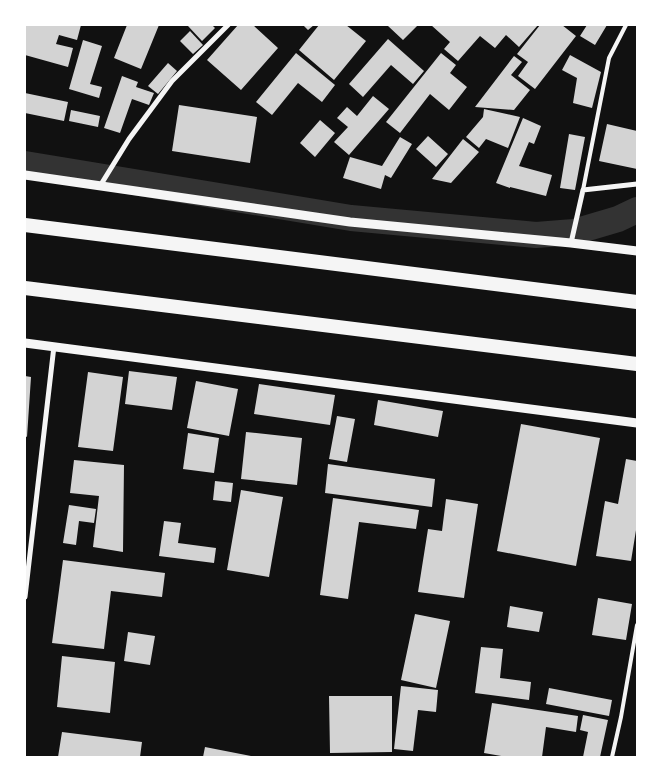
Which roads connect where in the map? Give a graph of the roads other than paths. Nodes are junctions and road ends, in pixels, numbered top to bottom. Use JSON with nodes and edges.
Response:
{"nodes":[{"id":1,"x":228,"y":25,"type":"edge"},
{"id":2,"x":626,"y":25,"type":"edge"},
{"id":3,"x":25,"y":175,"type":"edge"},
{"id":4,"x":637,"y":184,"type":"edge"},
{"id":5,"x":100,"y":186,"type":"junction"},
{"id":6,"x":583,"y":190,"type":"junction"},
{"id":7,"x":25,"y":225,"type":"edge"},
{"id":8,"x":571,"y":243,"type":"junction"},
{"id":9,"x":637,"y":251,"type":"edge"},
{"id":10,"x":25,"y":288,"type":"edge"},
{"id":11,"x":637,"y":302,"type":"edge"},
{"id":12,"x":25,"y":343,"type":"edge"},
{"id":13,"x":54,"y":346,"type":"junction"},
{"id":14,"x":637,"y":364,"type":"edge"},
{"id":15,"x":637,"y":423,"type":"edge"},
{"id":16,"x":25,"y":597,"type":"edge"},
{"id":17,"x":637,"y":625,"type":"edge"},
{"id":18,"x":612,"y":757,"type":"edge"}],
"edges":[{"from":1,"to":5,"type":"street"},
{"from":2,"to":6,"type":"lane"},
{"from":3,"to":5,"type":"street"},
{"from":4,"to":6,"type":"street"},
{"from":5,"to":8,"type":"street"},
{"from":6,"to":8,"type":"street"},
{"from":7,"to":11,"type":"highway"},
{"from":8,"to":9,"type":"street"},
{"from":10,"to":14,"type":"highway"},
{"from":12,"to":13,"type":"street"},
{"from":13,"to":15,"type":"street"},
{"from":13,"to":16,"type":"street"},
{"from":17,"to":18,"type":"lane"}]}
